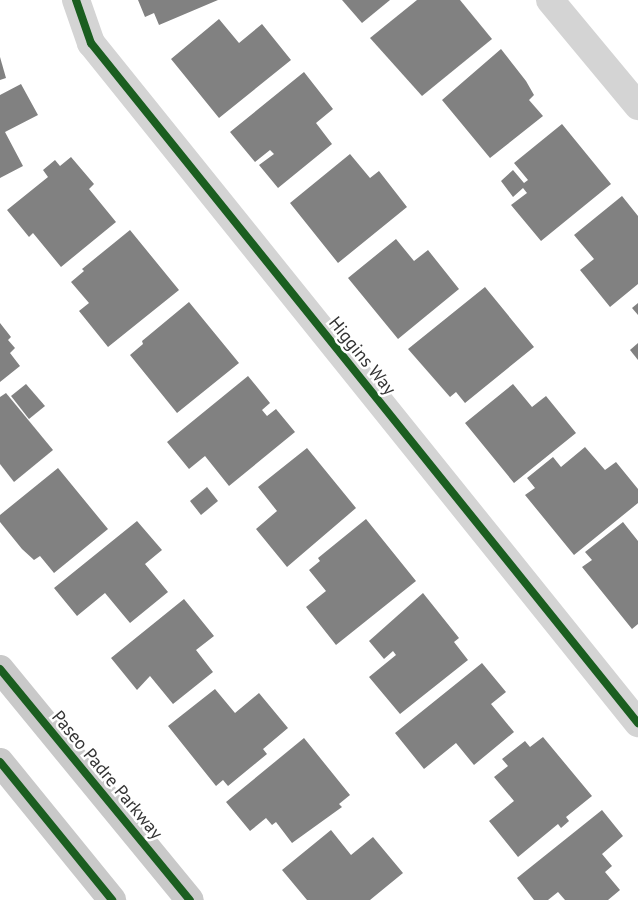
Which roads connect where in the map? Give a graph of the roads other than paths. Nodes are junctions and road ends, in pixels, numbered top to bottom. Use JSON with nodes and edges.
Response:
{"nodes":[{"id":1,"x":76,"y":0,"type":"edge"},
{"id":2,"x":550,"y":0,"type":"edge"},
{"id":3,"x":638,"y":106,"type":"edge"},
{"id":4,"x":0,"y":669,"type":"edge"},
{"id":5,"x":638,"y":723,"type":"edge"},
{"id":6,"x":0,"y":762,"type":"edge"},
{"id":7,"x":112,"y":900,"type":"edge"},
{"id":8,"x":190,"y":900,"type":"edge"}],
"edges":[{"from":1,"to":5,"type":"street","name":"Higgins Way"},
{"from":2,"to":3,"type":"street"},
{"from":4,"to":8,"type":"main road","name":"Paseo Padre Parkway"},
{"from":6,"to":7,"type":"main road"}]}
